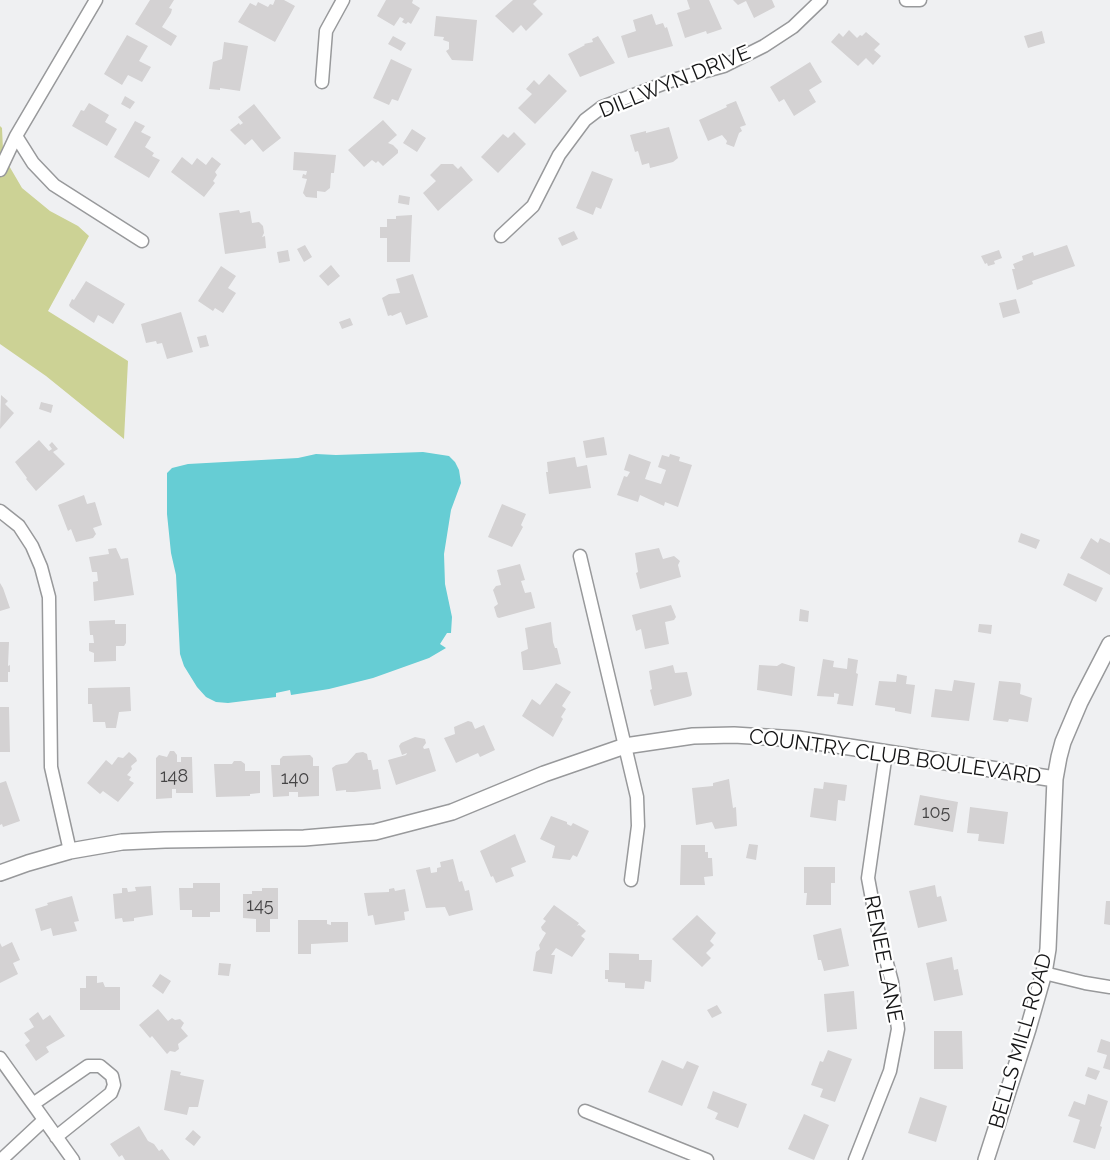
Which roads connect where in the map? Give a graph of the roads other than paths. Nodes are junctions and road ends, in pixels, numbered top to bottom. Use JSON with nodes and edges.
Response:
{"nodes":[{"id":1,"x":96,"y":0,"type":"edge"},
{"id":2,"x":344,"y":0,"type":"edge"},
{"id":3,"x":821,"y":0,"type":"edge"},
{"id":4,"x":906,"y":0,"type":"edge"},
{"id":5,"x":920,"y":0,"type":"edge"},
{"id":6,"x":322,"y":82,"type":"dead end"},
{"id":7,"x":16,"y":136,"type":"junction"},
{"id":8,"x":0,"y":170,"type":"edge"},
{"id":9,"x":501,"y":236,"type":"dead end"},
{"id":10,"x":142,"y":241,"type":"dead end"},
{"id":11,"x":0,"y":511,"type":"edge"},
{"id":12,"x":580,"y":556,"type":"dead end"},
{"id":13,"x":1110,"y":644,"type":"edge"},
{"id":14,"x":625,"y":746,"type":"junction"},
{"id":15,"x":886,"y":753,"type":"junction"},
{"id":16,"x":1055,"y":779,"type":"junction"},
{"id":17,"x":70,"y":851,"type":"junction"},
{"id":18,"x":0,"y":873,"type":"edge"},
{"id":19,"x":631,"y":880,"type":"dead end"},
{"id":20,"x":1044,"y":973,"type":"junction"},
{"id":21,"x":1110,"y":987,"type":"edge"},
{"id":22,"x":0,"y":1058,"type":"edge"},
{"id":23,"x":33,"y":1104,"type":"junction"},
{"id":24,"x":585,"y":1111,"type":"dead end"},
{"id":25,"x":44,"y":1120,"type":"junction"},
{"id":26,"x":56,"y":1137,"type":"junction"},
{"id":27,"x":1,"y":1160,"type":"edge"},
{"id":28,"x":73,"y":1160,"type":"edge"},
{"id":29,"x":707,"y":1160,"type":"edge"},
{"id":30,"x":855,"y":1160,"type":"edge"},
{"id":31,"x":986,"y":1160,"type":"edge"}],
"edges":[{"from":1,"to":7,"type":"street"},
{"from":2,"to":6,"type":"street"},
{"from":3,"to":9,"type":"street","name":"DILLWYN DRIVE"},
{"from":4,"to":5,"type":"street"},
{"from":7,"to":8,"type":"street"},
{"from":7,"to":10,"type":"street"},
{"from":11,"to":17,"type":"street"},
{"from":12,"to":14,"type":"street"},
{"from":13,"to":16,"type":"street","name":"BELLS MILL ROAD"},
{"from":14,"to":15,"type":"street","name":"COUNTRY CLUB BOULEVARD"},
{"from":14,"to":17,"type":"street","name":"COUNTRY CLUB BOULEVARD"},
{"from":14,"to":19,"type":"street"},
{"from":15,"to":16,"type":"street","name":"COUNTRY CLUB BOULEVARD"},
{"from":15,"to":30,"type":"street","name":"RENEE LANE"},
{"from":16,"to":20,"type":"street","name":"BELLS MILL ROAD"},
{"from":17,"to":18,"type":"street","name":"COUNTRY CLUB BOULEVARD"},
{"from":20,"to":21,"type":"street"},
{"from":20,"to":31,"type":"street","name":"BELLS MILL ROAD"},
{"from":22,"to":23,"type":"street"},
{"from":23,"to":25,"type":"street"},
{"from":23,"to":26,"type":"street"},
{"from":24,"to":29,"type":"street"},
{"from":25,"to":26,"type":"street"},
{"from":25,"to":27,"type":"street"},
{"from":26,"to":28,"type":"street"}]}
